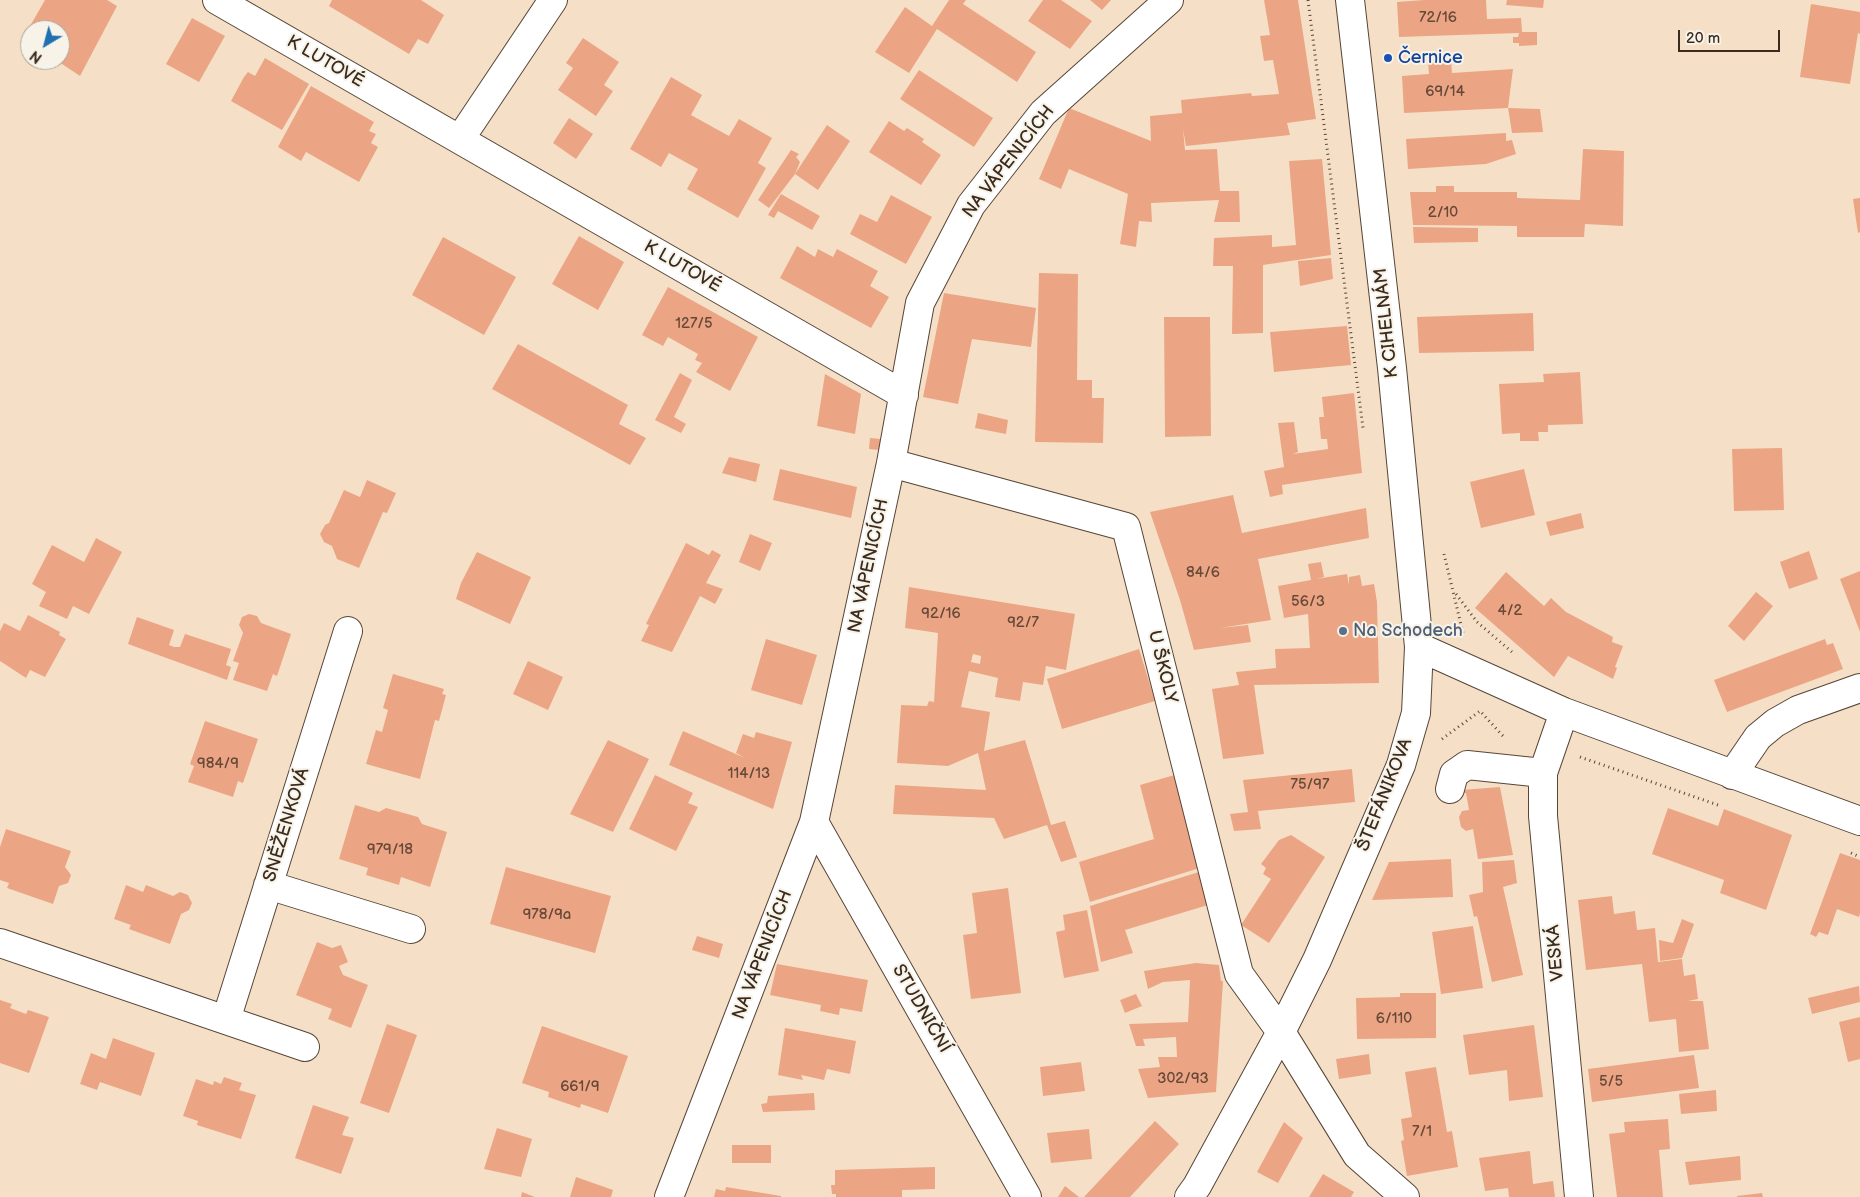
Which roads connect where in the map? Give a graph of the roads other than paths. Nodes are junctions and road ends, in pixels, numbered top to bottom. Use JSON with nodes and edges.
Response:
{"nodes":[{"id":1,"x":217,"y":0,"type":"edge"},
{"id":2,"x":553,"y":0,"type":"edge"},
{"id":3,"x":1169,"y":0,"type":"edge"},
{"id":4,"x":1350,"y":0,"type":"edge"},
{"id":5,"x":460,"y":140,"type":"junction"},
{"id":6,"x":904,"y":395,"type":"junction"},
{"id":7,"x":892,"y":464,"type":"junction"},
{"id":8,"x":348,"y":631,"type":"dead end"},
{"id":9,"x":1419,"y":647,"type":"junction"},
{"id":10,"x":1860,"y":688,"type":"edge"},
{"id":11,"x":1564,"y":712,"type":"junction"},
{"id":12,"x":1544,"y":773,"type":"junction"},
{"id":13,"x":1732,"y":775,"type":"junction"},
{"id":14,"x":1450,"y":789,"type":"dead end"},
{"id":15,"x":1860,"y":821,"type":"edge"},
{"id":16,"x":814,"y":822,"type":"junction"},
{"id":17,"x":268,"y":886,"type":"junction"},
{"id":18,"x":411,"y":929,"type":"dead end"},
{"id":19,"x":0,"y":943,"type":"edge"},
{"id":20,"x":226,"y":1020,"type":"junction"},
{"id":21,"x":1280,"y":1032,"type":"junction"},
{"id":22,"x":305,"y":1047,"type":"dead end"},
{"id":23,"x":669,"y":1197,"type":"edge"},
{"id":24,"x":1027,"y":1197,"type":"edge"},
{"id":25,"x":1189,"y":1197,"type":"edge"},
{"id":26,"x":1405,"y":1197,"type":"edge"},
{"id":27,"x":1579,"y":1197,"type":"edge"}],
"edges":[{"from":1,"to":5,"type":"street","name":"K LUTOVÉ"},
{"from":2,"to":5,"type":"street"},
{"from":3,"to":6,"type":"street","name":"NA VÁPENICÍCH"},
{"from":4,"to":9,"type":"street","name":"K CIHELNÁM"},
{"from":5,"to":6,"type":"street","name":"K LUTOVÉ"},
{"from":6,"to":7,"type":"street","name":"NA VÁPENICÍCH"},
{"from":7,"to":16,"type":"street","name":"NA VÁPENICÍCH"},
{"from":7,"to":21,"type":"street","name":"U ŠKOLY"},
{"from":8,"to":17,"type":"street","name":"SNĚŽENKOVÁ"},
{"from":9,"to":11,"type":"street"},
{"from":9,"to":21,"type":"street","name":"ŠTEFÁNIKOVA"},
{"from":10,"to":13,"type":"street"},
{"from":11,"to":12,"type":"street","name":"VESKÁ"},
{"from":11,"to":13,"type":"street"},
{"from":12,"to":14,"type":"street"},
{"from":12,"to":27,"type":"street","name":"VESKÁ"},
{"from":13,"to":15,"type":"street"},
{"from":16,"to":23,"type":"street","name":"NA VÁPENICÍCH"},
{"from":16,"to":24,"type":"street","name":"STUDNIČNÍ"},
{"from":17,"to":18,"type":"street"},
{"from":17,"to":20,"type":"street","name":"SNĚŽENKOVÁ"},
{"from":19,"to":20,"type":"street"},
{"from":20,"to":22,"type":"street"},
{"from":21,"to":25,"type":"street","name":"ŠTEFÁNIKOVA"},
{"from":21,"to":26,"type":"street"}]}
